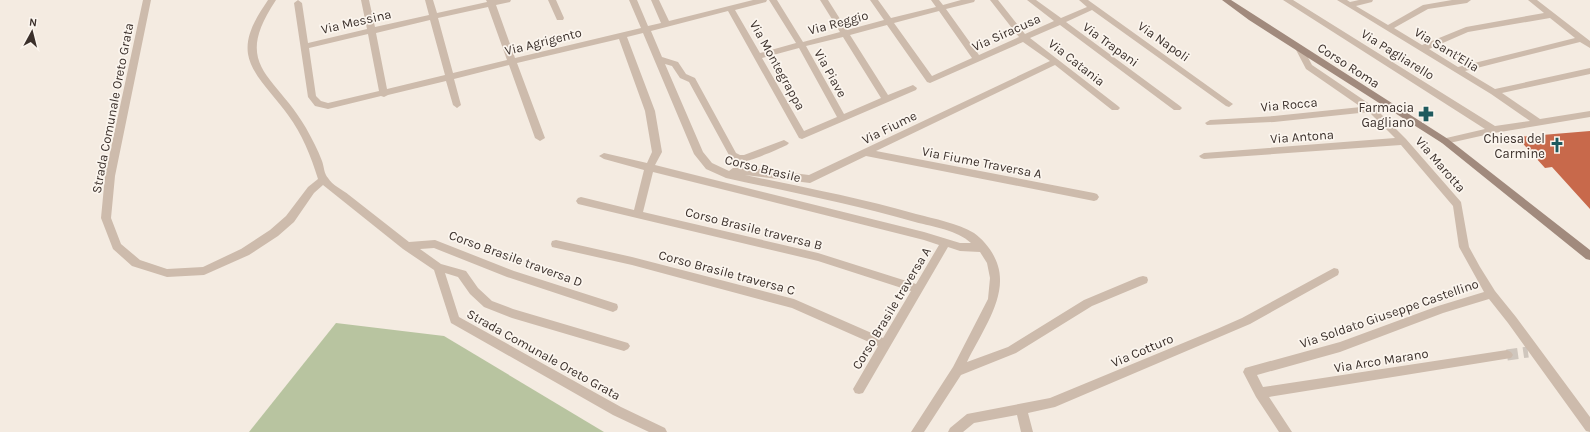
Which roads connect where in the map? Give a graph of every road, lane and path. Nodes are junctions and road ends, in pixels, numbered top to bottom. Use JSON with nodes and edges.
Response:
{"nodes":[{"id":1,"x":147,"y":0,"type":"edge"},
{"id":2,"x":272,"y":0,"type":"edge"},
{"id":3,"x":365,"y":0,"type":"edge"},
{"id":4,"x":429,"y":0,"type":"edge"},
{"id":5,"x":507,"y":0,"type":"edge"},
{"id":6,"x":552,"y":0,"type":"edge"},
{"id":7,"x":633,"y":0,"type":"edge"},
{"id":8,"x":655,"y":0,"type":"edge"},
{"id":9,"x":763,"y":0,"type":"edge"},
{"id":10,"x":773,"y":0,"type":"edge"},
{"id":11,"x":824,"y":0,"type":"edge"},
{"id":12,"x":874,"y":0,"type":"edge"},
{"id":13,"x":935,"y":0,"type":"edge"},
{"id":14,"x":971,"y":0,"type":"edge"},
{"id":15,"x":994,"y":0,"type":"edge"},
{"id":16,"x":1031,"y":0,"type":"edge"},
{"id":17,"x":1083,"y":0,"type":"edge"},
{"id":18,"x":1226,"y":0,"type":"edge"},
{"id":19,"x":1287,"y":0,"type":"edge"},
{"id":20,"x":1370,"y":0,"type":"edge"},
{"id":21,"x":1467,"y":0,"type":"edge"},
{"id":22,"x":1532,"y":0,"type":"edge"},
{"id":23,"x":491,"y":2,"type":"edge"},
{"id":24,"x":1345,"y":2,"type":"edge"},
{"id":25,"x":298,"y":3,"type":"dead end"},
{"id":26,"x":730,"y":8,"type":"junction"},
{"id":27,"x":941,"y":8,"type":"junction"},
{"id":28,"x":1094,"y":8,"type":"junction"},
{"id":29,"x":1550,"y":14,"type":"junction"},
{"id":30,"x":434,"y":16,"type":"junction"},
{"id":31,"x":560,"y":18,"type":"dead end"},
{"id":32,"x":890,"y":22,"type":"junction"},
{"id":33,"x":1060,"y":22,"type":"junction"},
{"id":34,"x":666,"y":25,"type":"junction"},
{"id":35,"x":1388,"y":28,"type":"junction"},
{"id":36,"x":645,"y":30,"type":"junction"},
{"id":37,"x":371,"y":31,"type":"junction"},
{"id":38,"x":845,"y":33,"type":"junction"},
{"id":39,"x":622,"y":36,"type":"junction"},
{"id":40,"x":1024,"y":38,"type":"junction"},
{"id":41,"x":1581,"y":39,"type":"junction"},
{"id":42,"x":801,"y":45,"type":"junction"},
{"id":43,"x":1590,"y":45,"type":"edge"},
{"id":44,"x":305,"y":46,"type":"junction"},
{"id":45,"x":1299,"y":48,"type":"junction"},
{"id":46,"x":1421,"y":48,"type":"junction"},
{"id":47,"x":758,"y":56,"type":"junction"},
{"id":48,"x":659,"y":59,"type":"junction"},
{"id":49,"x":978,"y":59,"type":"junction"},
{"id":50,"x":1056,"y":61,"type":"junction"},
{"id":51,"x":512,"y":62,"type":"junction"},
{"id":52,"x":1456,"y":70,"type":"junction"},
{"id":53,"x":1590,"y":70,"type":"edge"},
{"id":54,"x":450,"y":78,"type":"junction"},
{"id":55,"x":912,"y":88,"type":"dead end"},
{"id":56,"x":1494,"y":92,"type":"junction"},
{"id":57,"x":384,"y":94,"type":"junction"},
{"id":58,"x":886,"y":99,"type":"junction"},
{"id":59,"x":1229,"y":104,"type":"dead end"},
{"id":60,"x":457,"y":105,"type":"dead end"},
{"id":61,"x":1115,"y":108,"type":"dead end"},
{"id":62,"x":1177,"y":108,"type":"dead end"},
{"id":63,"x":1371,"y":109,"type":"junction"},
{"id":64,"x":1590,"y":114,"type":"edge"},
{"id":65,"x":842,"y":118,"type":"junction"},
{"id":66,"x":1538,"y":122,"type":"junction"},
{"id":67,"x":1210,"y":123,"type":"dead end"},
{"id":68,"x":1494,"y":130,"type":"junction"},
{"id":69,"x":540,"y":138,"type":"dead end"},
{"id":70,"x":1403,"y":141,"type":"junction"},
{"id":71,"x":1445,"y":141,"type":"junction"},
{"id":72,"x":784,"y":143,"type":"dead end"},
{"id":73,"x":866,"y":152,"type":"junction"},
{"id":74,"x":604,"y":156,"type":"dead end"},
{"id":75,"x":1204,"y":156,"type":"dead end"},
{"id":76,"x":649,"y":168,"type":"junction"},
{"id":77,"x":726,"y":174,"type":"junction"},
{"id":78,"x":323,"y":180,"type":"junction"},
{"id":79,"x":1094,"y":197,"type":"dead end"},
{"id":80,"x":581,"y":201,"type":"dead end"},
{"id":81,"x":638,"y":214,"type":"junction"},
{"id":82,"x":946,"y":242,"type":"junction"},
{"id":83,"x":556,"y":244,"type":"dead end"},
{"id":84,"x":407,"y":246,"type":"junction"},
{"id":85,"x":983,"y":248,"type":"junction"},
{"id":86,"x":1590,"y":256,"type":"edge"},
{"id":87,"x":438,"y":267,"type":"junction"},
{"id":88,"x":1334,"y":272,"type":"dead end"},
{"id":89,"x":1143,"y":280,"type":"dead end"},
{"id":90,"x":918,"y":288,"type":"junction"},
{"id":91,"x":1491,"y":294,"type":"junction"},
{"id":92,"x":613,"y":307,"type":"dead end"},
{"id":93,"x":885,"y":344,"type":"junction"},
{"id":94,"x":624,"y":346,"type":"dead end"},
{"id":95,"x":1507,"y":355,"type":"tunnel mouth"},
{"id":96,"x":957,"y":371,"type":"junction"},
{"id":97,"x":860,"y":389,"type":"dead end"},
{"id":98,"x":1260,"y":393,"type":"junction"},
{"id":99,"x":1021,"y":409,"type":"junction"},
{"id":100,"x":1590,"y":427,"type":"edge"},
{"id":101,"x":661,"y":432,"type":"edge"},
{"id":102,"x":917,"y":432,"type":"edge"},
{"id":103,"x":954,"y":432,"type":"edge"},
{"id":104,"x":1026,"y":432,"type":"edge"},
{"id":105,"x":1286,"y":432,"type":"edge"}],
"edges":[{"from":1,"to":78,"type":"street","name":"Strada Comunale Oreto Grata"},
{"from":2,"to":78,"type":"street"},
{"from":3,"to":37,"type":"street"},
{"from":4,"to":30,"type":"street"},
{"from":5,"to":23,"type":"street","name":"Via Messina"},
{"from":6,"to":31,"type":"street"},
{"from":7,"to":36,"type":"street","name":"Corso Brasile"},
{"from":8,"to":34,"type":"street"},
{"from":9,"to":26,"type":"street","name":"Via Agrigento"},
{"from":10,"to":42,"type":"street","name":"Via Piave"},
{"from":11,"to":38,"type":"street"},
{"from":12,"to":32,"type":"street"},
{"from":13,"to":27,"type":"street"},
{"from":14,"to":27,"type":"street","name":"Via Reggio"},
{"from":15,"to":40,"type":"street","name":"Via Catania"},
{"from":16,"to":33,"type":"street","name":"Via Trapani"},
{"from":17,"to":28,"type":"street","name":"Via Napoli"},
{"from":18,"to":45,"type":"main road","name":"Corso Roma"},
{"from":19,"to":68,"type":"street","name":"Via Pagliarello"},
{"from":20,"to":24,"type":"street"},
{"from":21,"to":35,"type":"street"},
{"from":22,"to":29,"type":"street"},
{"from":23,"to":30,"type":"street","name":"Via Messina"},
{"from":23,"to":51,"type":"street"},
{"from":24,"to":35,"type":"street","name":"Via Sant'Elia"},
{"from":25,"to":44,"type":"street"},
{"from":26,"to":34,"type":"street","name":"Via Agrigento"},
{"from":26,"to":47,"type":"street","name":"Via Montegrappa"},
{"from":27,"to":32,"type":"street","name":"Via Reggio"},
{"from":27,"to":49,"type":"street"},
{"from":28,"to":33,"type":"street","name":"Via Siracusa"},
{"from":28,"to":59,"type":"street","name":"Via Napoli"},
{"from":29,"to":41,"type":"street"},
{"from":29,"to":46,"type":"street"},
{"from":30,"to":37,"type":"street","name":"Via Messina"},
{"from":30,"to":54,"type":"street"},
{"from":32,"to":38,"type":"street","name":"Via Reggio"},
{"from":32,"to":49,"type":"street","name":"Via Siracusa"},
{"from":33,"to":40,"type":"street","name":"Via Siracusa"},
{"from":33,"to":62,"type":"street","name":"Via Trapani"},
{"from":34,"to":36,"type":"street","name":"Via Agrigento"},
{"from":35,"to":46,"type":"street","name":"Via Sant'Elia"},
{"from":36,"to":39,"type":"street","name":"Via Agrigento"},
{"from":36,"to":48,"type":"street","name":"Corso Brasile"},
{"from":37,"to":44,"type":"street","name":"Via Messina"},
{"from":37,"to":57,"type":"street"},
{"from":38,"to":42,"type":"street","name":"Via Reggio"},
{"from":38,"to":58,"type":"street"},
{"from":39,"to":51,"type":"street","name":"Via Agrigento"},
{"from":39,"to":76,"type":"street"},
{"from":40,"to":49,"type":"street","name":"Via Siracusa"},
{"from":40,"to":50,"type":"street","name":"Via Catania"},
{"from":41,"to":43,"type":"street"},
{"from":41,"to":52,"type":"street"},
{"from":42,"to":47,"type":"street","name":"Via Reggio"},
{"from":42,"to":65,"type":"street","name":"Via Piave"},
{"from":44,"to":57,"type":"street","name":"Via Agrigento"},
{"from":45,"to":63,"type":"street","name":"Via Marotta"},
{"from":45,"to":71,"type":"main road","name":"Corso Roma"},
{"from":46,"to":52,"type":"street","name":"Via Sant'Elia"},
{"from":47,"to":65,"type":"street","name":"Via Montegrappa"},
{"from":48,"to":72,"type":"street"},
{"from":48,"to":77,"type":"street","name":"Corso Brasile"},
{"from":50,"to":61,"type":"street","name":"Via Catania"},
{"from":50,"to":73,"type":"street","name":"Via Fiume"},
{"from":51,"to":54,"type":"street","name":"Via Agrigento"},
{"from":51,"to":69,"type":"street"},
{"from":52,"to":56,"type":"street","name":"Via Sant'Elia"},
{"from":53,"to":56,"type":"street"},
{"from":54,"to":57,"type":"street","name":"Via Agrigento"},
{"from":54,"to":60,"type":"street"},
{"from":55,"to":58,"type":"street"},
{"from":56,"to":66,"type":"street","name":"Via Sant'Elia"},
{"from":58,"to":65,"type":"street"},
{"from":63,"to":67,"type":"street","name":"Via Rocca"},
{"from":63,"to":70,"type":"street","name":"Via Marotta"},
{"from":64,"to":66,"type":"street"},
{"from":66,"to":68,"type":"street"},
{"from":68,"to":71,"type":"street"},
{"from":70,"to":75,"type":"street","name":"Via Antona"},
{"from":70,"to":91,"type":"street","name":"Via Marotta"},
{"from":71,"to":86,"type":"main road","name":"Corso Roma"},
{"from":73,"to":77,"type":"street","name":"Via Fiume"},
{"from":73,"to":79,"type":"street","name":"Via Fiume Traversa A"},
{"from":74,"to":76,"type":"street","name":"Corso Brasile"},
{"from":76,"to":81,"type":"street"},
{"from":76,"to":82,"type":"street","name":"Corso Brasile"},
{"from":77,"to":85,"type":"street","name":"Corso Brasile"},
{"from":78,"to":84,"type":"street"},
{"from":80,"to":81,"type":"street","name":"Corso Brasile traversa B"},
{"from":81,"to":90,"type":"street","name":"Corso Brasile traversa B"},
{"from":82,"to":85,"type":"street","name":"Corso Brasile"},
{"from":82,"to":90,"type":"street","name":"Corso Brasile traversa A"},
{"from":83,"to":93,"type":"street","name":"Corso Brasile traversa C"},
{"from":84,"to":87,"type":"street"},
{"from":84,"to":92,"type":"street","name":"Corso Brasile traversa D"},
{"from":85,"to":96,"type":"street","name":"Corso Brasile"},
{"from":87,"to":94,"type":"street"},
{"from":87,"to":101,"type":"street","name":"Strada Comunale Oreto Grata"},
{"from":88,"to":99,"type":"street","name":"Via Cotturo"},
{"from":89,"to":96,"type":"street"},
{"from":90,"to":93,"type":"street","name":"Corso Brasile traversa A"},
{"from":91,"to":98,"type":"street","name":"Via Soldato Giuseppe Castellino"},
{"from":91,"to":100,"type":"street","name":"Via Marotta"},
{"from":93,"to":97,"type":"street","name":"Corso Brasile traversa A"},
{"from":95,"to":98,"type":"street","name":"Via Arco Marano"},
{"from":96,"to":102,"type":"street","name":"Corso Brasile"},
{"from":98,"to":105,"type":"street"},
{"from":99,"to":103,"type":"street","name":"Via Cotturo"},
{"from":99,"to":104,"type":"street"}]}
